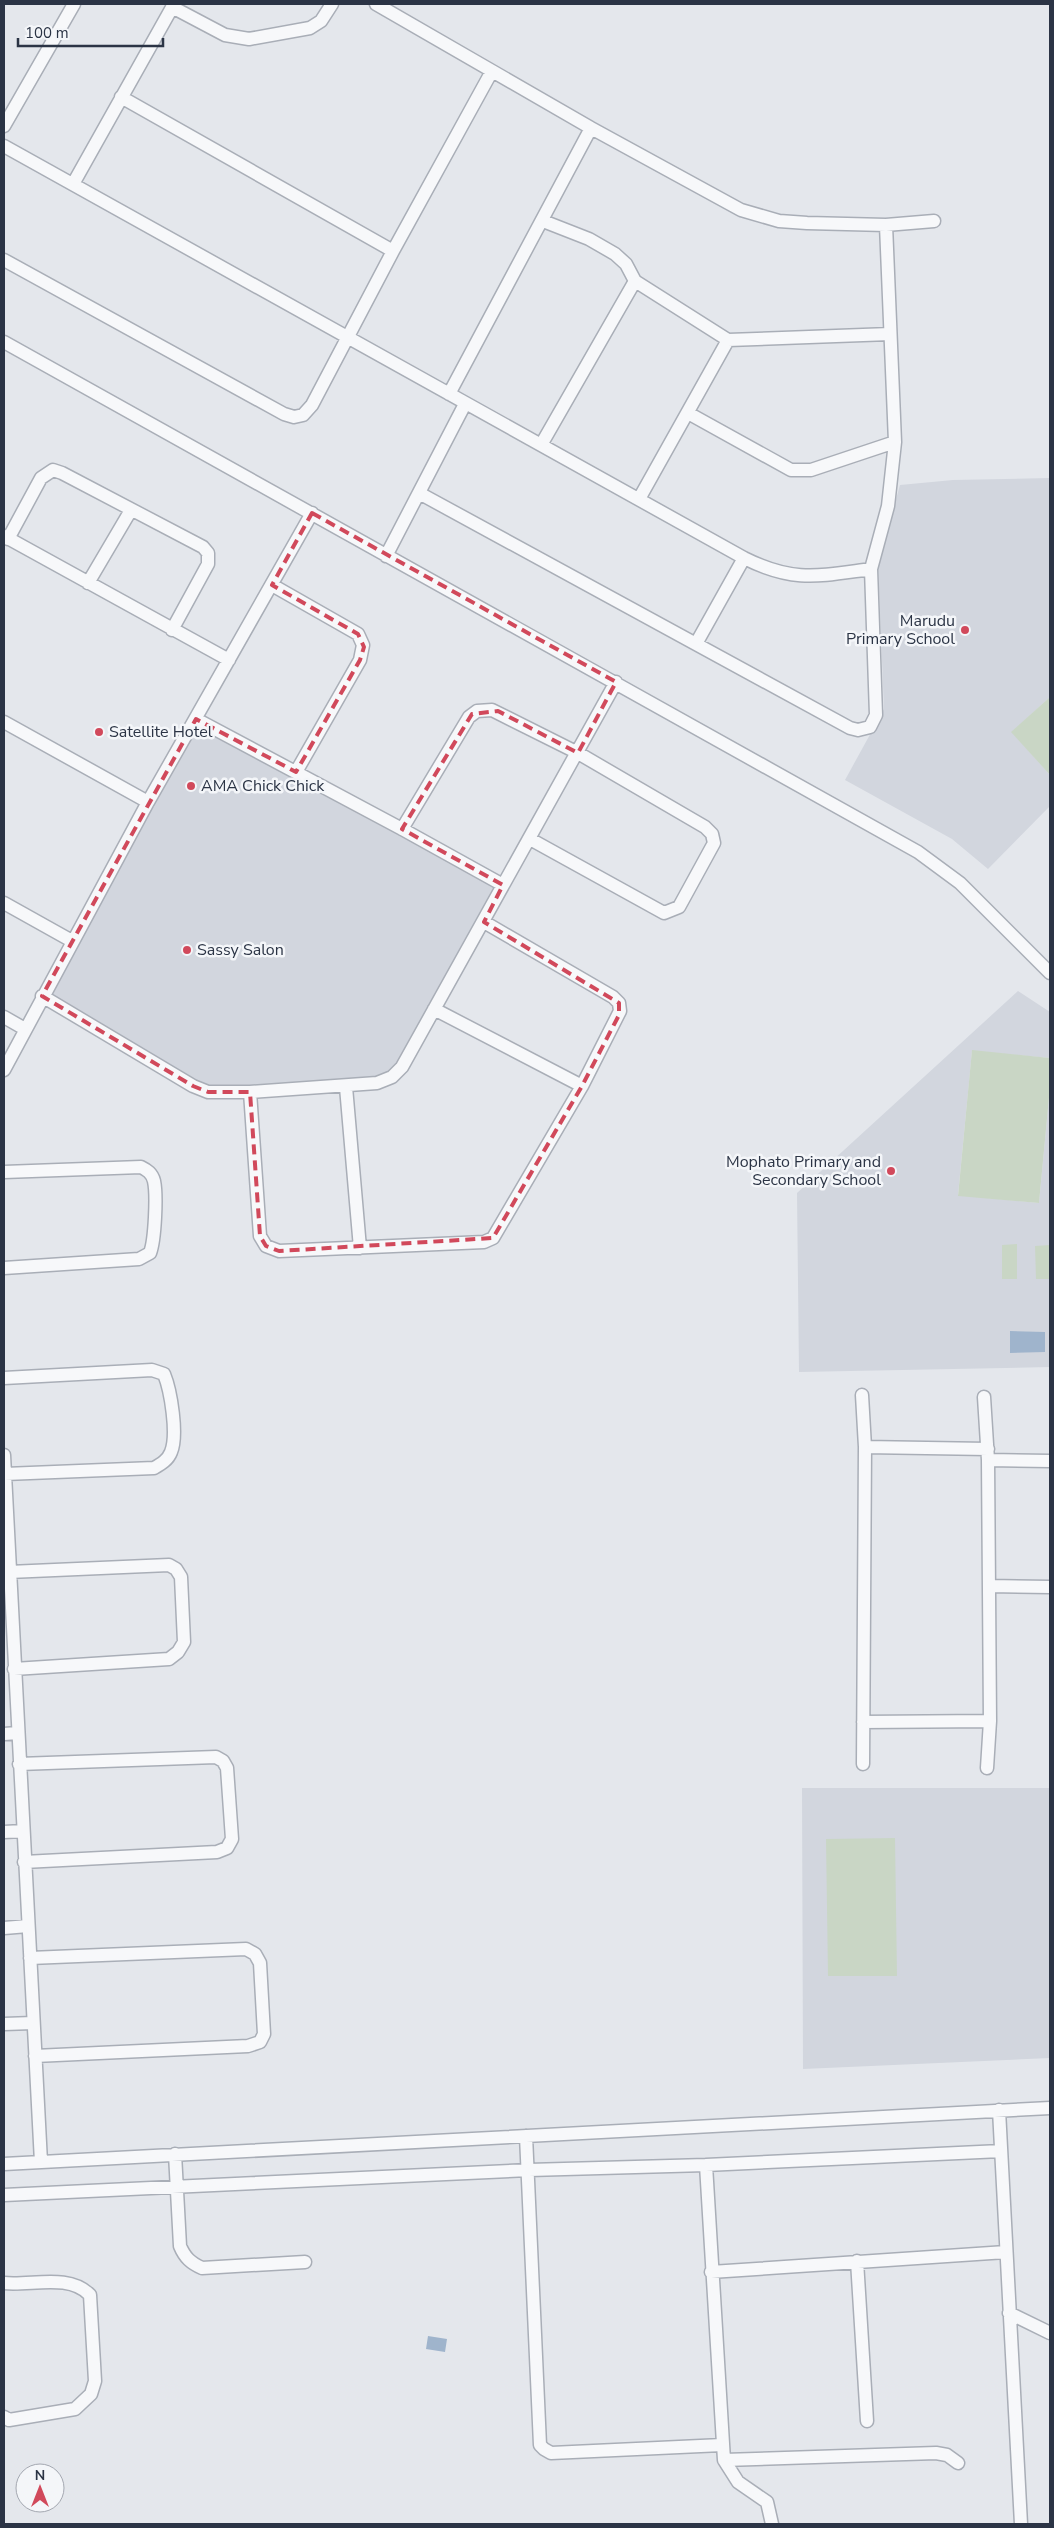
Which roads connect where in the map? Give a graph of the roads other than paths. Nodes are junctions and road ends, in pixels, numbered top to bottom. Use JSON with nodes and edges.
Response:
{"nodes":[{"id":1,"x":74,"y":4,"type":"edge"},
{"id":2,"x":332,"y":4,"type":"edge"},
{"id":3,"x":376,"y":4,"type":"edge"},
{"id":4,"x":173,"y":6,"type":"edge"},
{"id":5,"x":492,"y":71,"type":"junction"},
{"id":6,"x":121,"y":97,"type":"junction"},
{"id":7,"x":4,"y":126,"type":"edge"},
{"id":8,"x":592,"y":128,"type":"junction"},
{"id":9,"x":4,"y":146,"type":"edge"},
{"id":10,"x":74,"y":184,"type":"junction"},
{"id":11,"x":543,"y":220,"type":"junction"},
{"id":12,"x":934,"y":221,"type":"dead end"},
{"id":13,"x":886,"y":225,"type":"junction"},
{"id":14,"x":393,"y":251,"type":"junction"},
{"id":15,"x":4,"y":260,"type":"edge"},
{"id":16,"x":635,"y":280,"type":"junction"},
{"id":17,"x":890,"y":334,"type":"junction"},
{"id":18,"x":349,"y":337,"type":"junction"},
{"id":19,"x":728,"y":340,"type":"junction"},
{"id":20,"x":4,"y":342,"type":"edge"},
{"id":21,"x":449,"y":394,"type":"junction"},
{"id":22,"x":465,"y":404,"type":"junction"},
{"id":23,"x":688,"y":413,"type":"junction"},
{"id":24,"x":895,"y":442,"type":"junction"},
{"id":25,"x":541,"y":445,"type":"junction"},
{"id":26,"x":419,"y":493,"type":"junction"},
{"id":27,"x":639,"y":499,"type":"junction"},
{"id":28,"x":131,"y":510,"type":"junction"},
{"id":29,"x":312,"y":513,"type":"junction"},
{"id":30,"x":6,"y":538,"type":"edge"},
{"id":31,"x":386,"y":556,"type":"junction"},
{"id":32,"x":744,"y":558,"type":"junction"},
{"id":33,"x":871,"y":569,"type":"junction"},
{"id":34,"x":88,"y":584,"type":"junction"},
{"id":35,"x":272,"y":585,"type":"junction"},
{"id":36,"x":172,"y":630,"type":"junction"},
{"id":37,"x":697,"y":642,"type":"junction"},
{"id":38,"x":229,"y":660,"type":"junction"},
{"id":39,"x":616,"y":682,"type":"junction"},
{"id":40,"x":196,"y":719,"type":"junction"},
{"id":41,"x":4,"y":722,"type":"edge"},
{"id":42,"x":578,"y":753,"type":"junction"},
{"id":43,"x":296,"y":772,"type":"junction"},
{"id":44,"x":148,"y":802,"type":"junction"},
{"id":45,"x":402,"y":829,"type":"junction"},
{"id":46,"x":530,"y":839,"type":"junction"},
{"id":47,"x":503,"y":885,"type":"junction"},
{"id":48,"x":4,"y":903,"type":"edge"},
{"id":49,"x":484,"y":922,"type":"junction"},
{"id":50,"x":72,"y":941,"type":"junction"},
{"id":51,"x":1050,"y":973,"type":"edge"},
{"id":52,"x":42,"y":996,"type":"junction"},
{"id":53,"x":434,"y":1009,"type":"junction"},
{"id":54,"x":4,"y":1017,"type":"edge"},
{"id":55,"x":25,"y":1029,"type":"junction"},
{"id":56,"x":4,"y":1070,"type":"edge"},
{"id":57,"x":582,"y":1086,"type":"junction"},
{"id":58,"x":346,"y":1087,"type":"junction"},
{"id":59,"x":250,"y":1092,"type":"junction"},
{"id":60,"x":4,"y":1172,"type":"edge"},
{"id":61,"x":360,"y":1248,"type":"junction"},
{"id":62,"x":4,"y":1268,"type":"edge"},
{"id":63,"x":4,"y":1378,"type":"edge"},
{"id":64,"x":862,"y":1395,"type":"dead end"},
{"id":65,"x":984,"y":1397,"type":"dead end"},
{"id":66,"x":865,"y":1446,"type":"junction"},
{"id":67,"x":4,"y":1455,"type":"edge"},
{"id":68,"x":988,"y":1455,"type":"junction"},
{"id":69,"x":1050,"y":1461,"type":"edge"},
{"id":70,"x":5,"y":1474,"type":"edge"},
{"id":71,"x":6,"y":1539,"type":"edge"},
{"id":72,"x":9,"y":1572,"type":"junction"},
{"id":73,"x":989,"y":1586,"type":"junction"},
{"id":74,"x":1050,"y":1587,"type":"edge"},
{"id":75,"x":8,"y":1637,"type":"edge"},
{"id":76,"x":14,"y":1669,"type":"junction"},
{"id":77,"x":990,"y":1721,"type":"junction"},
{"id":78,"x":863,"y":1722,"type":"junction"},
{"id":79,"x":18,"y":1733,"type":"junction"},
{"id":80,"x":4,"y":1734,"type":"edge"},
{"id":81,"x":19,"y":1764,"type":"junction"},
{"id":82,"x":863,"y":1764,"type":"dead end"},
{"id":83,"x":987,"y":1768,"type":"dead end"},
{"id":84,"x":23,"y":1831,"type":"junction"},
{"id":85,"x":4,"y":1832,"type":"edge"},
{"id":86,"x":24,"y":1862,"type":"junction"},
{"id":87,"x":28,"y":1926,"type":"junction"},
{"id":88,"x":4,"y":1928,"type":"edge"},
{"id":89,"x":30,"y":1958,"type":"junction"},
{"id":90,"x":33,"y":2023,"type":"junction"},
{"id":91,"x":4,"y":2024,"type":"edge"},
{"id":92,"x":34,"y":2056,"type":"junction"},
{"id":93,"x":1050,"y":2108,"type":"edge"},
{"id":94,"x":999,"y":2110,"type":"junction"},
{"id":95,"x":526,"y":2136,"type":"junction"},
{"id":96,"x":1001,"y":2151,"type":"junction"},
{"id":97,"x":174,"y":2154,"type":"junction"},
{"id":98,"x":41,"y":2162,"type":"junction"},
{"id":99,"x":4,"y":2164,"type":"edge"},
{"id":100,"x":706,"y":2165,"type":"junction"},
{"id":101,"x":529,"y":2170,"type":"junction"},
{"id":102,"x":176,"y":2187,"type":"junction"},
{"id":103,"x":4,"y":2195,"type":"edge"},
{"id":104,"x":1006,"y":2252,"type":"junction"},
{"id":105,"x":857,"y":2261,"type":"junction"},
{"id":106,"x":305,"y":2262,"type":"dead end"},
{"id":107,"x":711,"y":2272,"type":"junction"},
{"id":108,"x":4,"y":2283,"type":"edge"},
{"id":109,"x":1009,"y":2313,"type":"junction"},
{"id":110,"x":1050,"y":2333,"type":"edge"},
{"id":111,"x":4,"y":2417,"type":"edge"},
{"id":112,"x":867,"y":2421,"type":"dead end"},
{"id":113,"x":722,"y":2445,"type":"junction"},
{"id":114,"x":724,"y":2460,"type":"junction"},
{"id":115,"x":958,"y":2463,"type":"dead end"},
{"id":116,"x":772,"y":2524,"type":"edge"},
{"id":117,"x":1022,"y":2524,"type":"edge"}],
"edges":[{"from":1,"to":7,"type":"street"},
{"from":2,"to":4,"type":"street"},
{"from":3,"to":5,"type":"street"},
{"from":4,"to":6,"type":"street"},
{"from":5,"to":8,"type":"street"},
{"from":5,"to":14,"type":"street"},
{"from":6,"to":10,"type":"street"},
{"from":6,"to":14,"type":"street"},
{"from":8,"to":11,"type":"street"},
{"from":8,"to":13,"type":"street"},
{"from":9,"to":10,"type":"street"},
{"from":10,"to":18,"type":"street"},
{"from":11,"to":16,"type":"street"},
{"from":11,"to":21,"type":"street"},
{"from":12,"to":13,"type":"street"},
{"from":13,"to":17,"type":"street"},
{"from":14,"to":18,"type":"street"},
{"from":15,"to":18,"type":"street"},
{"from":16,"to":19,"type":"street"},
{"from":16,"to":25,"type":"street"},
{"from":17,"to":19,"type":"street"},
{"from":17,"to":24,"type":"street"},
{"from":18,"to":21,"type":"street"},
{"from":19,"to":23,"type":"street"},
{"from":20,"to":29,"type":"street"},
{"from":21,"to":22,"type":"street"},
{"from":22,"to":25,"type":"street"},
{"from":22,"to":26,"type":"street"},
{"from":23,"to":24,"type":"street"},
{"from":23,"to":27,"type":"street"},
{"from":24,"to":33,"type":"street"},
{"from":25,"to":27,"type":"street"},
{"from":26,"to":31,"type":"street"},
{"from":26,"to":37,"type":"street"},
{"from":27,"to":32,"type":"street"},
{"from":28,"to":30,"type":"street"},
{"from":28,"to":34,"type":"street"},
{"from":28,"to":36,"type":"street"},
{"from":29,"to":31,"type":"street"},
{"from":29,"to":35,"type":"street"},
{"from":30,"to":34,"type":"street"},
{"from":31,"to":39,"type":"street"},
{"from":32,"to":33,"type":"street"},
{"from":32,"to":37,"type":"street"},
{"from":33,"to":37,"type":"street"},
{"from":34,"to":36,"type":"street"},
{"from":35,"to":38,"type":"street"},
{"from":35,"to":43,"type":"street"},
{"from":36,"to":38,"type":"street"},
{"from":38,"to":40,"type":"street"},
{"from":39,"to":42,"type":"street"},
{"from":39,"to":51,"type":"street"},
{"from":40,"to":43,"type":"street"},
{"from":40,"to":44,"type":"street"},
{"from":41,"to":44,"type":"street"},
{"from":42,"to":45,"type":"street"},
{"from":42,"to":46,"type":"street"},
{"from":42,"to":46,"type":"street"},
{"from":43,"to":45,"type":"street"},
{"from":44,"to":50,"type":"street"},
{"from":45,"to":47,"type":"street"},
{"from":46,"to":47,"type":"street"},
{"from":47,"to":49,"type":"street"},
{"from":48,"to":50,"type":"street"},
{"from":49,"to":53,"type":"street"},
{"from":49,"to":57,"type":"street"},
{"from":50,"to":52,"type":"street"},
{"from":52,"to":55,"type":"street"},
{"from":52,"to":59,"type":"street"},
{"from":53,"to":57,"type":"street"},
{"from":53,"to":58,"type":"street"},
{"from":54,"to":55,"type":"street"},
{"from":55,"to":56,"type":"street"},
{"from":57,"to":61,"type":"street"},
{"from":58,"to":59,"type":"street"},
{"from":58,"to":61,"type":"street"},
{"from":59,"to":61,"type":"street"},
{"from":60,"to":62,"type":"street"},
{"from":63,"to":70,"type":"street"},
{"from":64,"to":66,"type":"street"},
{"from":65,"to":68,"type":"street"},
{"from":66,"to":68,"type":"street"},
{"from":66,"to":78,"type":"street"},
{"from":67,"to":70,"type":"street"},
{"from":68,"to":69,"type":"street"},
{"from":68,"to":73,"type":"street"},
{"from":70,"to":71,"type":"street"},
{"from":71,"to":72,"type":"street"},
{"from":72,"to":75,"type":"street"},
{"from":72,"to":76,"type":"street"},
{"from":73,"to":74,"type":"street"},
{"from":73,"to":77,"type":"street"},
{"from":75,"to":76,"type":"street"},
{"from":76,"to":79,"type":"street"},
{"from":77,"to":78,"type":"street"},
{"from":77,"to":83,"type":"street"},
{"from":78,"to":82,"type":"street"},
{"from":79,"to":80,"type":"street"},
{"from":79,"to":81,"type":"street"},
{"from":81,"to":84,"type":"street"},
{"from":81,"to":86,"type":"street"},
{"from":84,"to":85,"type":"street"},
{"from":84,"to":86,"type":"street"},
{"from":86,"to":87,"type":"street"},
{"from":87,"to":88,"type":"street"},
{"from":87,"to":89,"type":"street"},
{"from":89,"to":90,"type":"street"},
{"from":89,"to":92,"type":"street"},
{"from":90,"to":91,"type":"street"},
{"from":90,"to":92,"type":"street"},
{"from":92,"to":98,"type":"street"},
{"from":93,"to":94,"type":"street"},
{"from":94,"to":95,"type":"street"},
{"from":94,"to":96,"type":"street"},
{"from":95,"to":97,"type":"street"},
{"from":95,"to":101,"type":"street"},
{"from":96,"to":100,"type":"street"},
{"from":96,"to":104,"type":"street"},
{"from":97,"to":98,"type":"street"},
{"from":97,"to":102,"type":"street"},
{"from":98,"to":99,"type":"street"},
{"from":100,"to":101,"type":"street"},
{"from":100,"to":107,"type":"street"},
{"from":101,"to":102,"type":"street"},
{"from":101,"to":113,"type":"street"},
{"from":102,"to":103,"type":"street"},
{"from":102,"to":106,"type":"street"},
{"from":104,"to":105,"type":"street"},
{"from":104,"to":109,"type":"street"},
{"from":105,"to":107,"type":"street"},
{"from":105,"to":112,"type":"street"},
{"from":107,"to":113,"type":"street"},
{"from":108,"to":111,"type":"street"},
{"from":109,"to":110,"type":"street"},
{"from":109,"to":117,"type":"street"},
{"from":113,"to":114,"type":"street"},
{"from":114,"to":115,"type":"street"},
{"from":114,"to":116,"type":"street"}]}
